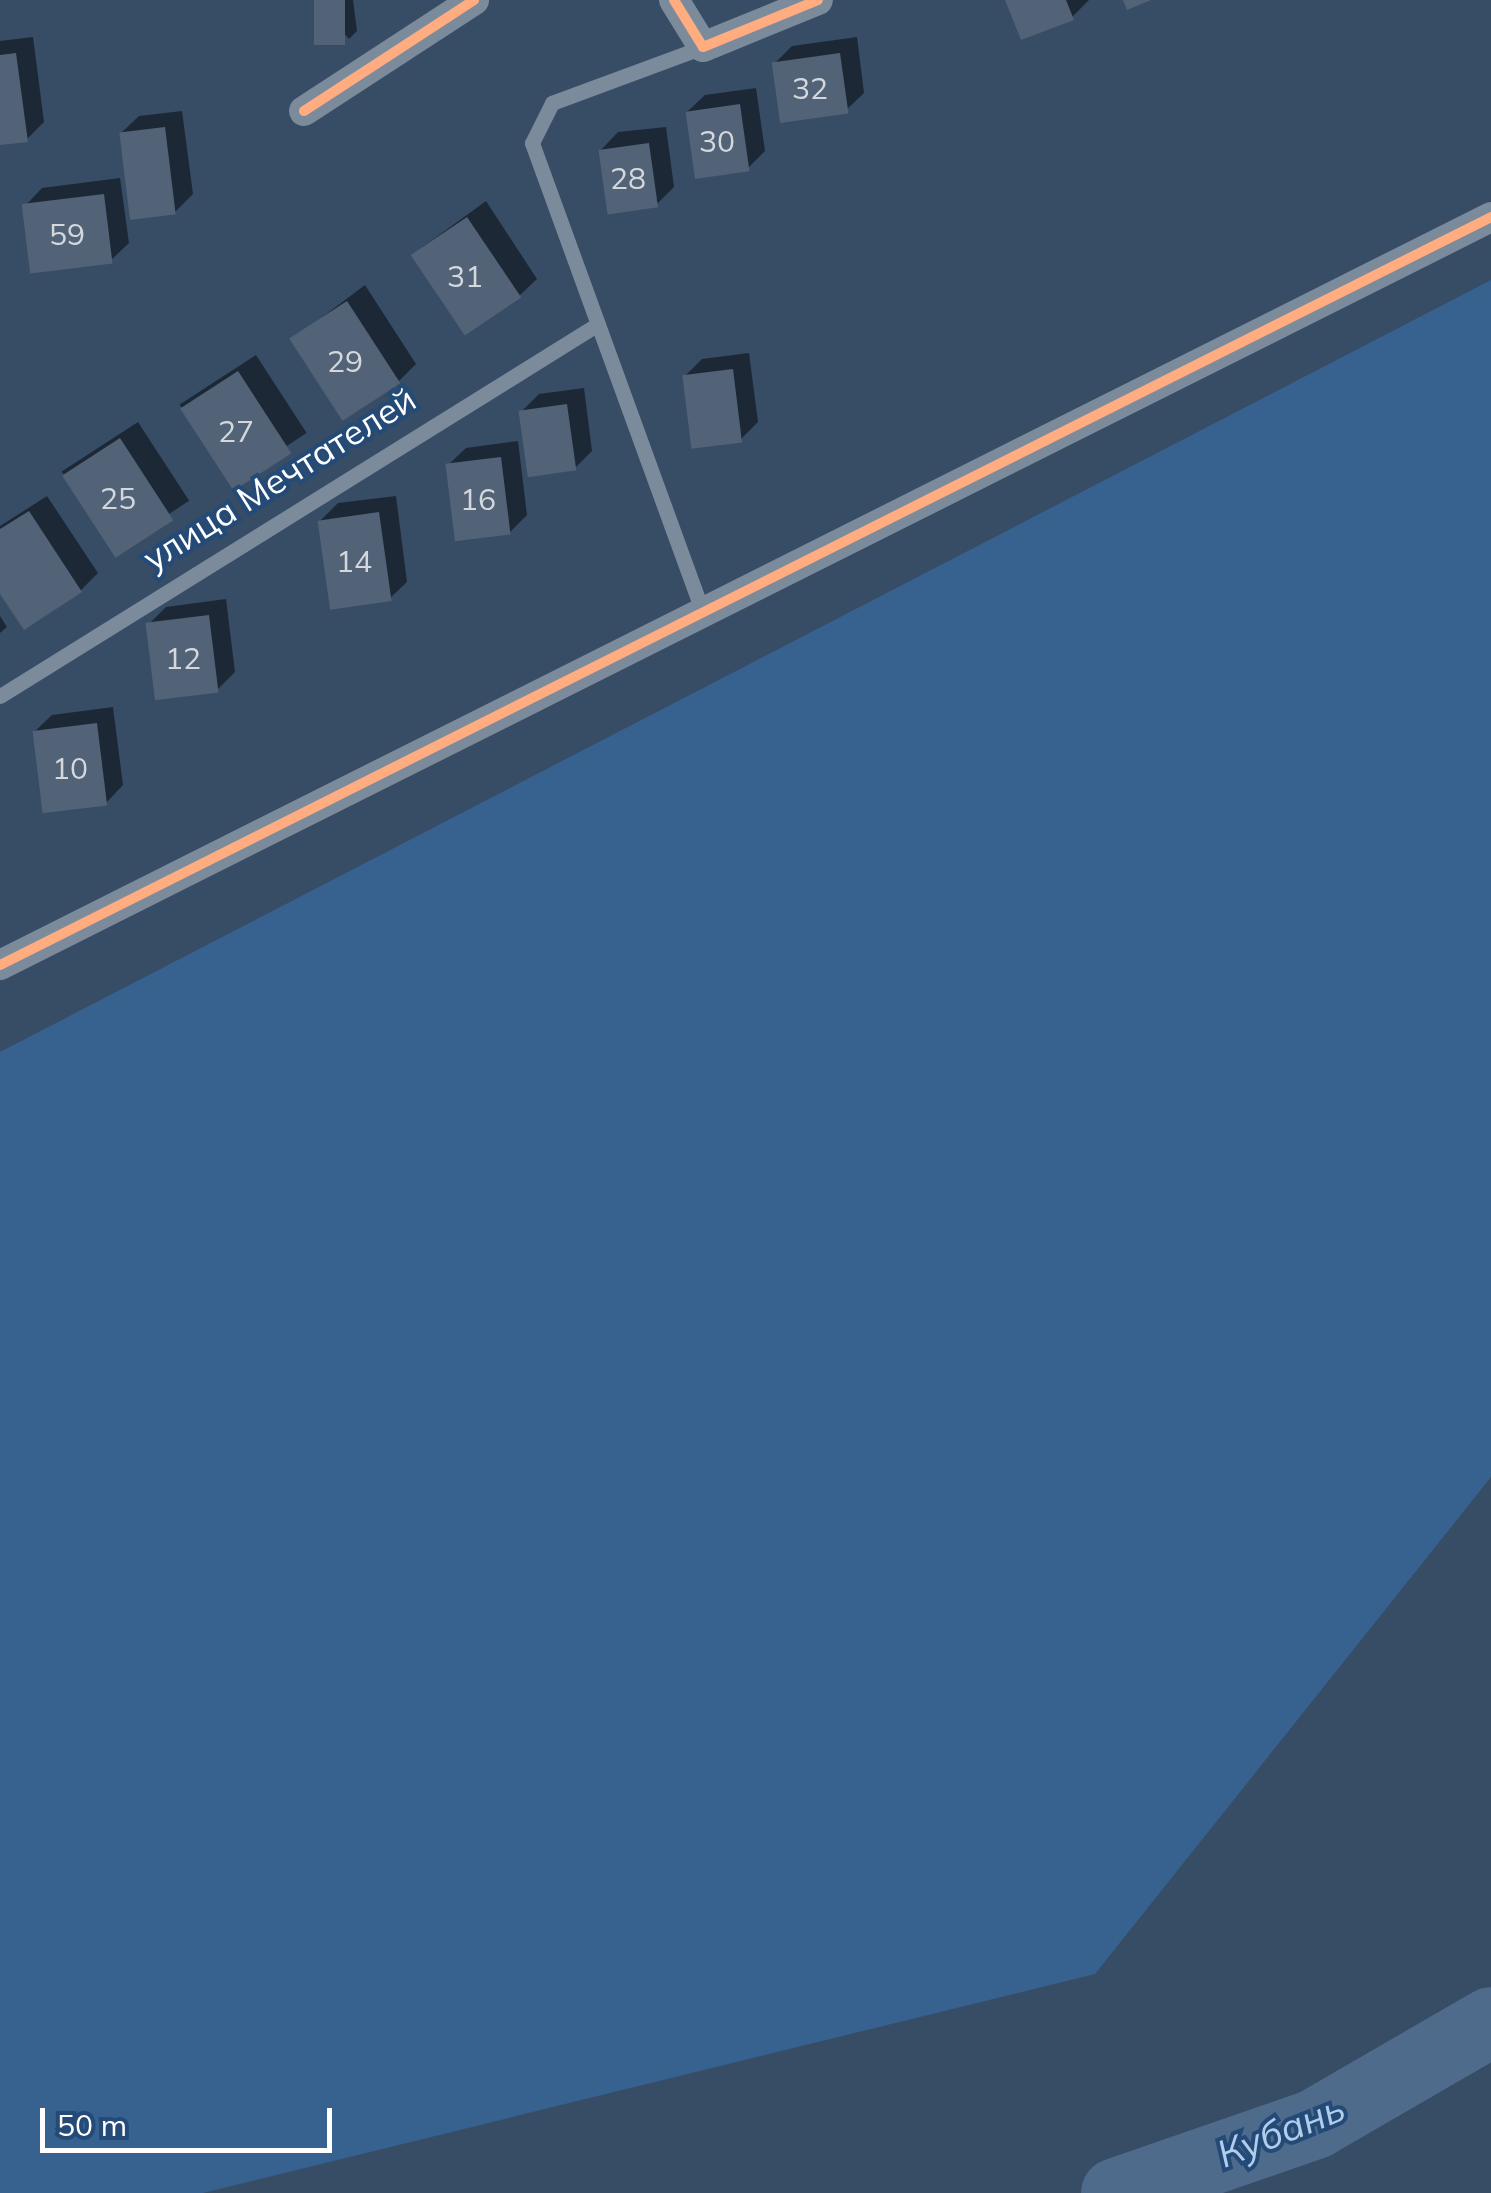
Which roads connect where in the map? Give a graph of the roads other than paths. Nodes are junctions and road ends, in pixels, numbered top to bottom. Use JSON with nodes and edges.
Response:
{"nodes":[{"id":1,"x":474,"y":0,"type":"edge"},
{"id":2,"x":674,"y":0,"type":"edge"},
{"id":3,"x":818,"y":0,"type":"edge"},
{"id":4,"x":702,"y":47,"type":"junction"},
{"id":5,"x":304,"y":111,"type":"dead end"},
{"id":6,"x":1491,"y":218,"type":"edge"},
{"id":7,"x":598,"y":324,"type":"junction"},
{"id":8,"x":704,"y":612,"type":"junction"},
{"id":9,"x":0,"y":696,"type":"edge"},
{"id":10,"x":0,"y":966,"type":"edge"}],
"edges":[{"from":1,"to":5,"type":"street"},
{"from":2,"to":4,"type":"street"},
{"from":3,"to":4,"type":"street"},
{"from":4,"to":7,"type":"lane"},
{"from":6,"to":8,"type":"street"},
{"from":7,"to":8,"type":"lane"},
{"from":7,"to":9,"type":"lane","name":"улица Мечтателей"},
{"from":8,"to":10,"type":"street"}]}
